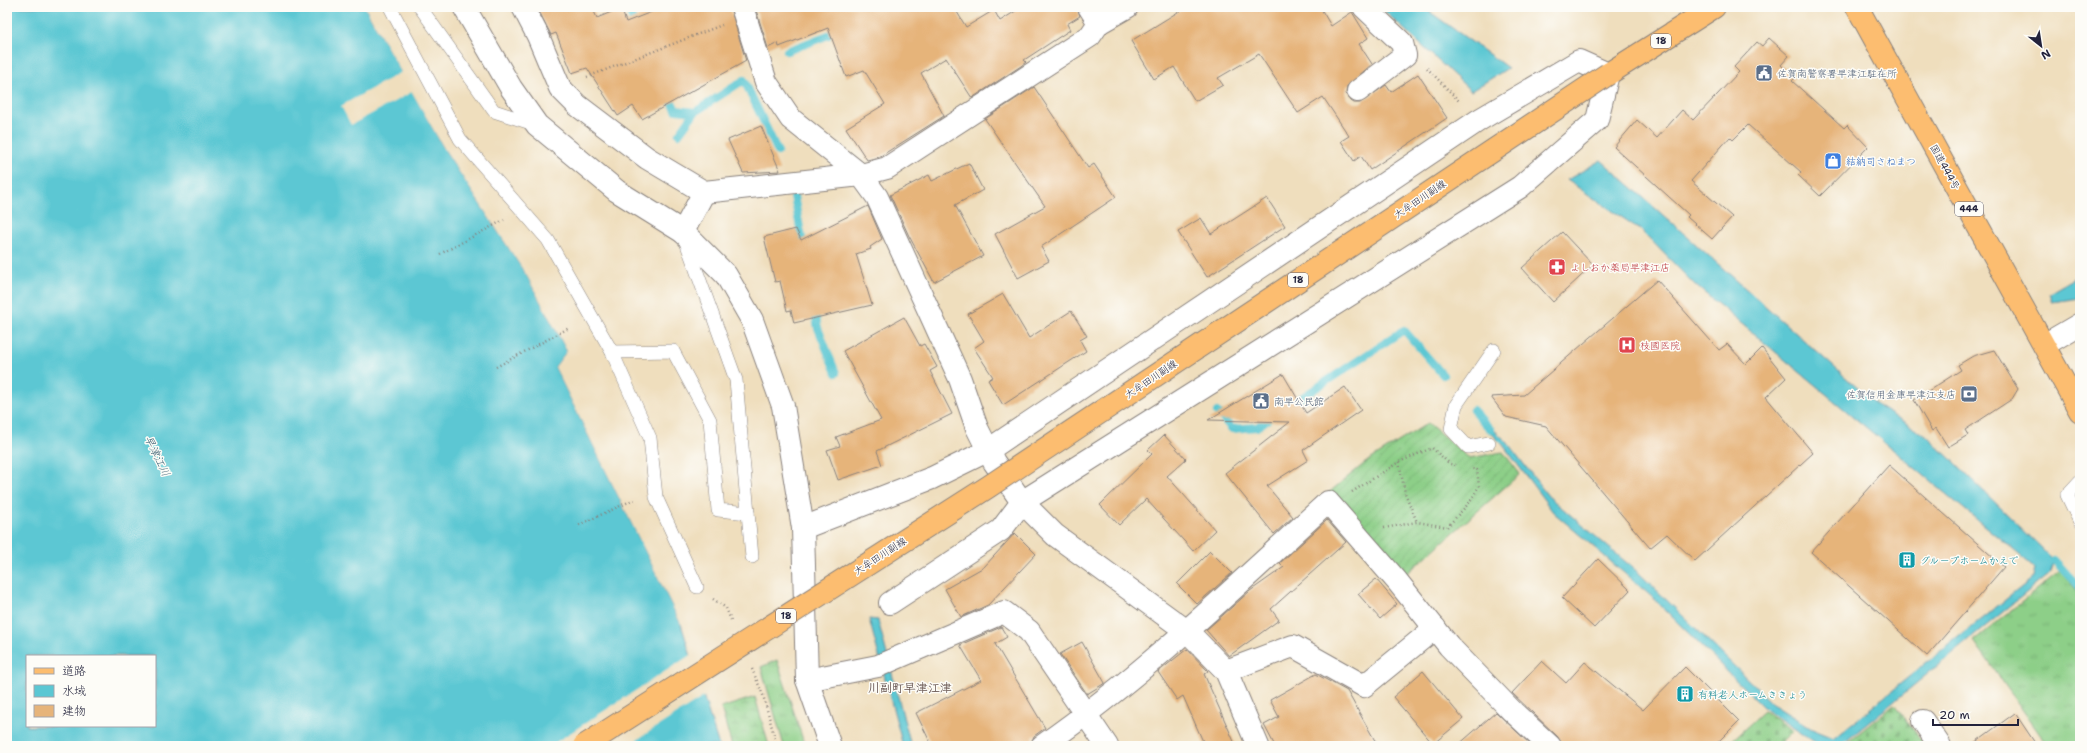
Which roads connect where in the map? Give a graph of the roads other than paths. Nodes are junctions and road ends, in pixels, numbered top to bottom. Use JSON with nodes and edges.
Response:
{"nodes":[{"id":1,"x":390,"y":7,"type":"edge"},
{"id":2,"x":420,"y":7,"type":"edge"},
{"id":3,"x":464,"y":7,"type":"edge"},
{"id":4,"x":523,"y":7,"type":"edge"},
{"id":5,"x":1127,"y":7,"type":"edge"},
{"id":6,"x":1364,"y":7,"type":"edge"},
{"id":7,"x":1714,"y":7,"type":"edge"},
{"id":8,"x":1857,"y":7,"type":"edge"},
{"id":9,"x":743,"y":11,"type":"edge"},
{"id":10,"x":1094,"y":15,"type":"edge"},
{"id":11,"x":1608,"y":74,"type":"junction"},
{"id":12,"x":1358,"y":91,"type":"dead end"},
{"id":13,"x":537,"y":125,"type":"junction"},
{"id":14,"x":861,"y":175,"type":"junction"},
{"id":15,"x":704,"y":192,"type":"junction"},
{"id":16,"x":683,"y":232,"type":"junction"},
{"id":17,"x":2080,"y":324,"type":"edge"},
{"id":18,"x":2044,"y":345,"type":"junction"},
{"id":19,"x":1494,"y":350,"type":"dead end"},
{"id":20,"x":612,"y":352,"type":"junction"},
{"id":21,"x":2080,"y":411,"type":"edge"},
{"id":22,"x":1489,"y":443,"type":"dead end"},
{"id":23,"x":987,"y":451,"type":"junction"},
{"id":24,"x":2080,"y":481,"type":"edge"},
{"id":25,"x":1022,"y":502,"type":"junction"},
{"id":26,"x":748,"y":513,"type":"junction"},
{"id":27,"x":2080,"y":522,"type":"edge"},
{"id":28,"x":803,"y":528,"type":"junction"},
{"id":29,"x":752,"y":557,"type":"dead end"},
{"id":30,"x":697,"y":586,"type":"dead end"},
{"id":31,"x":890,"y":603,"type":"dead end"},
{"id":32,"x":1435,"y":628,"type":"junction"},
{"id":33,"x":1188,"y":632,"type":"junction"},
{"id":34,"x":1226,"y":671,"type":"junction"},
{"id":35,"x":807,"y":680,"type":"junction"},
{"id":36,"x":1087,"y":714,"type":"junction"},
{"id":37,"x":1923,"y":721,"type":"dead end"},
{"id":38,"x":584,"y":746,"type":"edge"},
{"id":39,"x":830,"y":746,"type":"edge"},
{"id":40,"x":1042,"y":746,"type":"edge"},
{"id":41,"x":1107,"y":746,"type":"edge"},
{"id":42,"x":1258,"y":746,"type":"edge"},
{"id":43,"x":1550,"y":746,"type":"edge"},
{"id":44,"x":1940,"y":746,"type":"edge"}],
"edges":[{"from":1,"to":20,"type":"lane"},
{"from":2,"to":13,"type":"lane"},
{"from":3,"to":13,"type":"street"},
{"from":4,"to":15,"type":"street"},
{"from":5,"to":10,"type":"street"},
{"from":6,"to":12,"type":"street"},
{"from":7,"to":11,"type":"main road","name":"大牟田川副線","number":"18"},
{"from":8,"to":18,"type":"main road","name":"国道444号","number":"444"},
{"from":9,"to":14,"type":"street"},
{"from":10,"to":14,"type":"street"},
{"from":11,"to":23,"type":"street"},
{"from":11,"to":25,"type":"street"},
{"from":11,"to":38,"type":"main road","name":"大牟田川副線","number":"18","bridge":true},
{"from":13,"to":16,"type":"street"},
{"from":14,"to":15,"type":"street"},
{"from":14,"to":23,"type":"street"},
{"from":15,"to":16,"type":"street"},
{"from":16,"to":26,"type":"lane"},
{"from":16,"to":28,"type":"street"},
{"from":17,"to":18,"type":"street"},
{"from":18,"to":21,"type":"main road","name":"国道444号","number":"444"},
{"from":19,"to":22,"type":"lane"},
{"from":20,"to":26,"type":"lane"},
{"from":20,"to":30,"type":"lane"},
{"from":23,"to":25,"type":"street"},
{"from":23,"to":28,"type":"street"},
{"from":24,"to":27,"type":"lane"},
{"from":25,"to":31,"type":"street"},
{"from":25,"to":33,"type":"street"},
{"from":26,"to":29,"type":"lane"},
{"from":28,"to":35,"type":"street"},
{"from":32,"to":33,"type":"street"},
{"from":32,"to":34,"type":"street"},
{"from":32,"to":43,"type":"street"},
{"from":33,"to":34,"type":"street"},
{"from":33,"to":36,"type":"street"},
{"from":34,"to":42,"type":"street"},
{"from":35,"to":36,"type":"street"},
{"from":35,"to":39,"type":"street"},
{"from":36,"to":40,"type":"street"},
{"from":36,"to":41,"type":"street"},
{"from":37,"to":44,"type":"street"}]}
